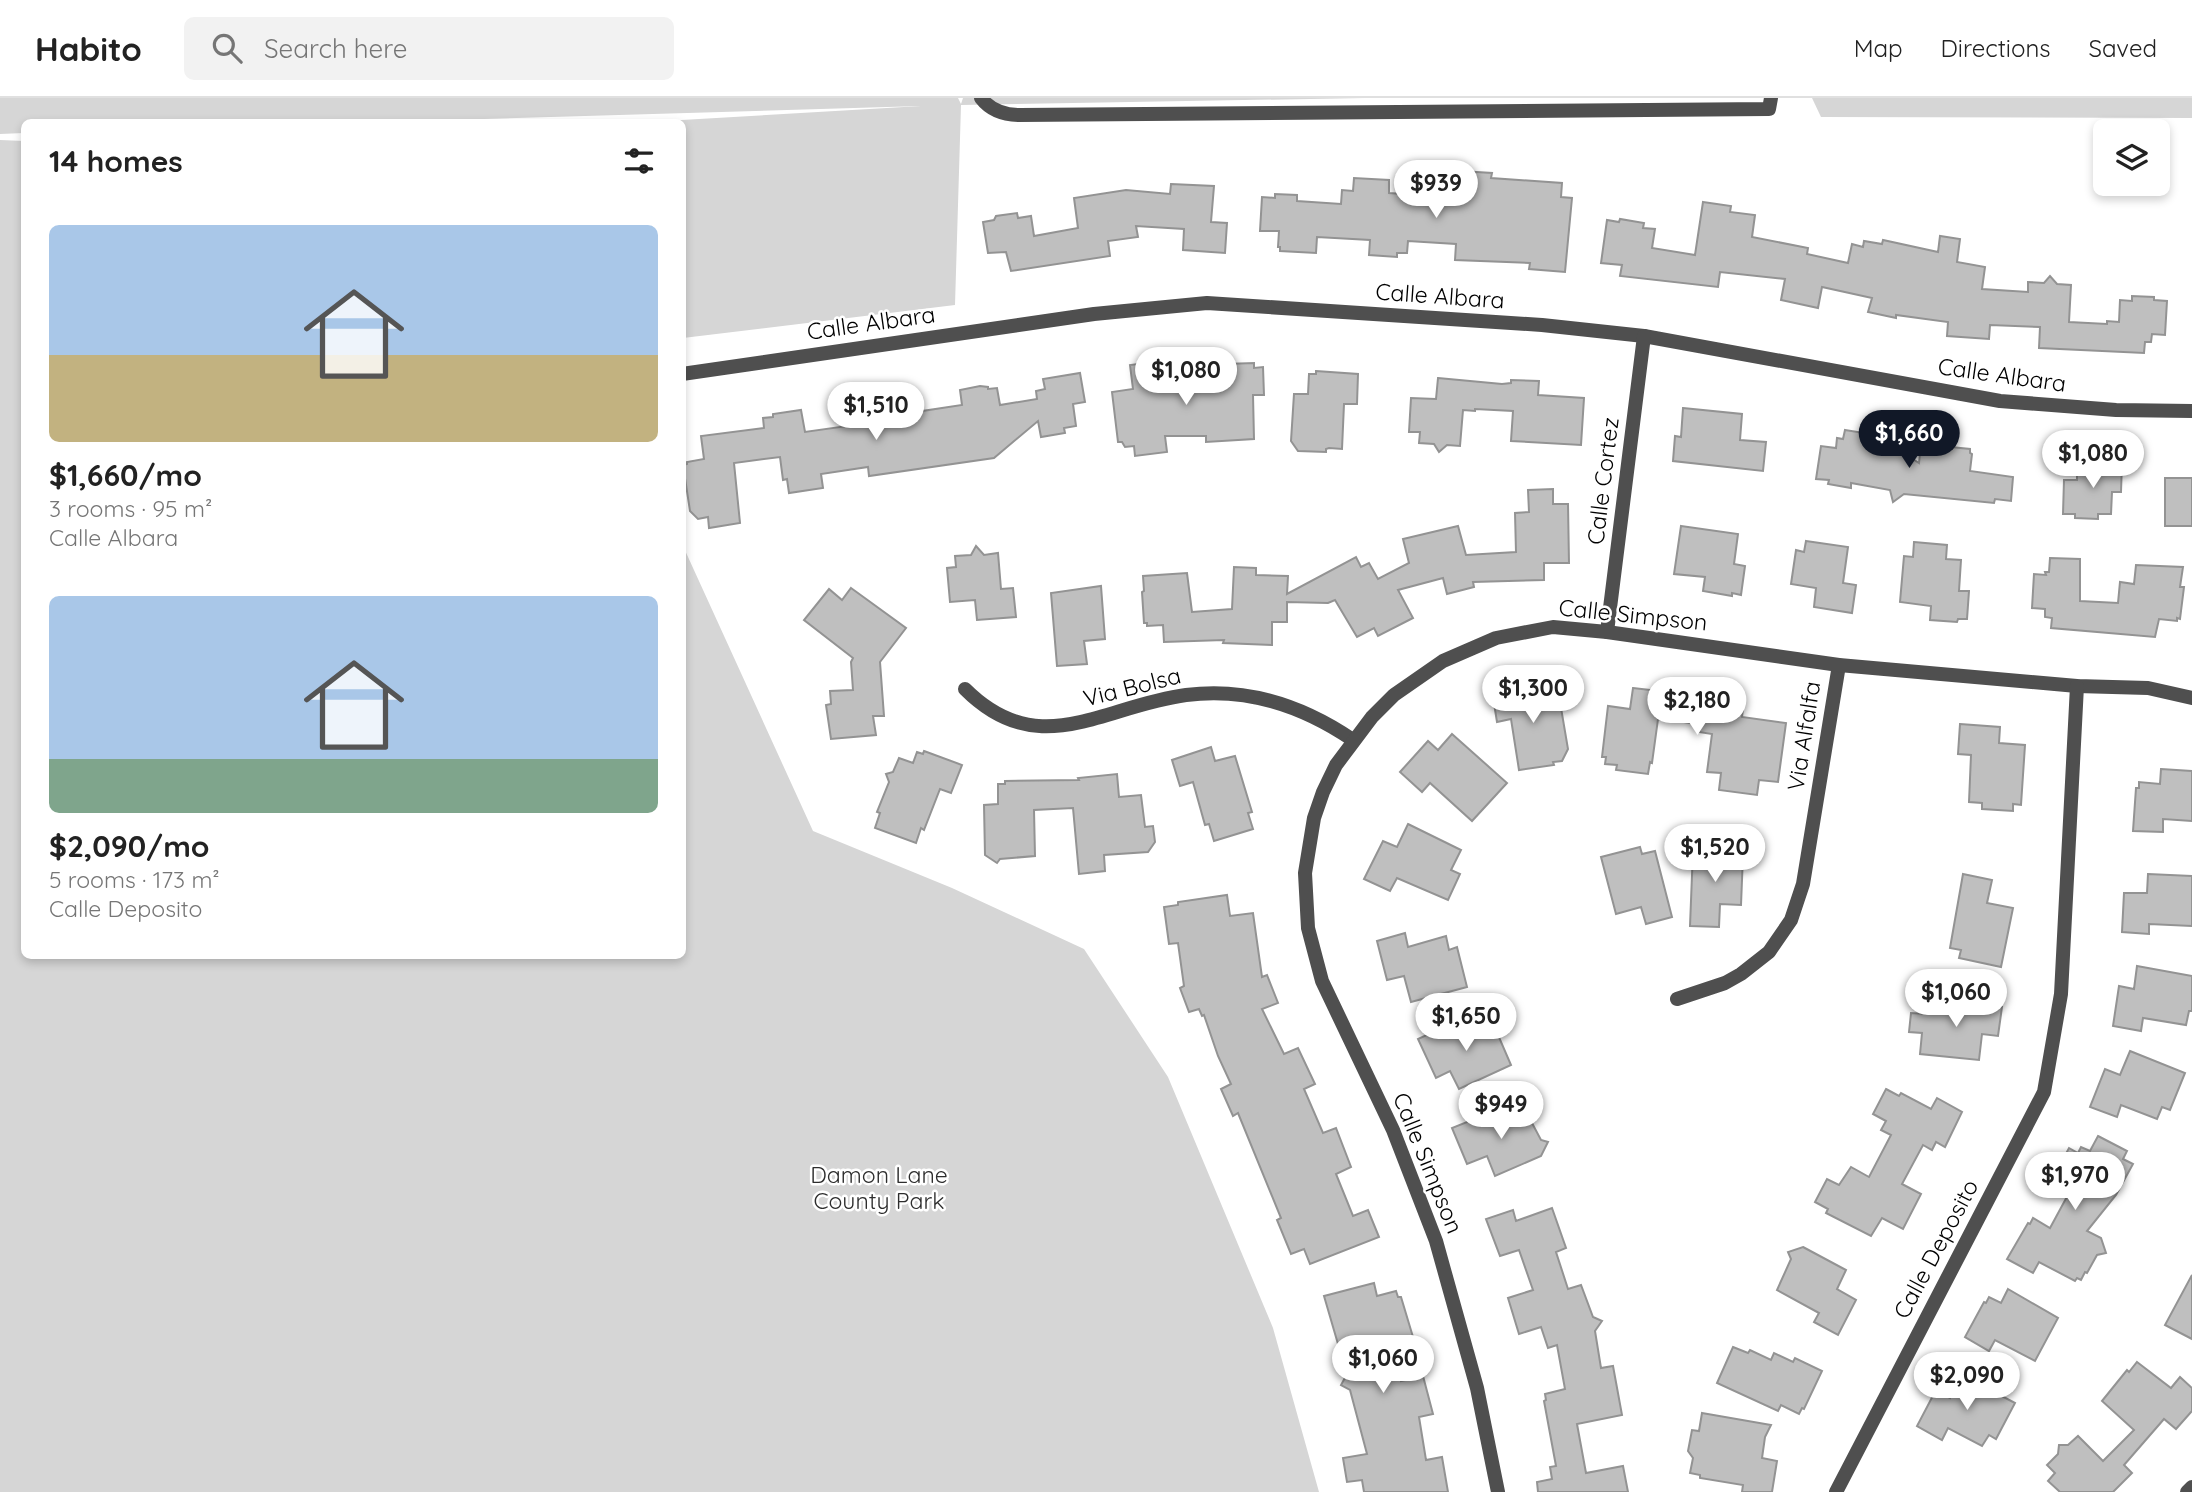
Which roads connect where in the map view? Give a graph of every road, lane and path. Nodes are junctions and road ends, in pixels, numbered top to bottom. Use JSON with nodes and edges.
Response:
{"nodes":[{"id":1,"x":981,"y":98,"type":"edge"},
{"id":2,"x":1771,"y":98,"type":"edge"},
{"id":3,"x":1644,"y":337,"type":"junction"},
{"id":4,"x":686,"y":373,"type":"edge"},
{"id":5,"x":2192,"y":411,"type":"edge"},
{"id":6,"x":1607,"y":632,"type":"junction"},
{"id":7,"x":1839,"y":665,"type":"junction"},
{"id":8,"x":2077,"y":686,"type":"junction"},
{"id":9,"x":965,"y":689,"type":"dead end"},
{"id":10,"x":2192,"y":698,"type":"edge"},
{"id":11,"x":1353,"y":740,"type":"junction"},
{"id":12,"x":1677,"y":999,"type":"dead end"},
{"id":13,"x":2192,"y":1487,"type":"edge"},
{"id":14,"x":1498,"y":1492,"type":"edge"},
{"id":15,"x":1836,"y":1492,"type":"edge"},
{"id":16,"x":2187,"y":1492,"type":"edge"}],
"edges":[{"from":1,"to":2,"type":"street"},
{"from":3,"to":4,"type":"street","name":"Calle Albara"},
{"from":3,"to":5,"type":"street","name":"Calle Albara"},
{"from":3,"to":6,"type":"street","name":"Calle Cortez"},
{"from":6,"to":7,"type":"street","name":"Calle Simpson"},
{"from":6,"to":11,"type":"street","name":"Calle Simpson"},
{"from":7,"to":8,"type":"street","name":"Calle Simpson"},
{"from":7,"to":12,"type":"street","name":"Via Alfalfa"},
{"from":8,"to":10,"type":"street","name":"Calle Simpson"},
{"from":8,"to":15,"type":"street","name":"Calle Deposito"},
{"from":9,"to":11,"type":"street","name":"Via Bolsa"},
{"from":11,"to":14,"type":"street","name":"Calle Simpson"},
{"from":13,"to":16,"type":"street"}]}
